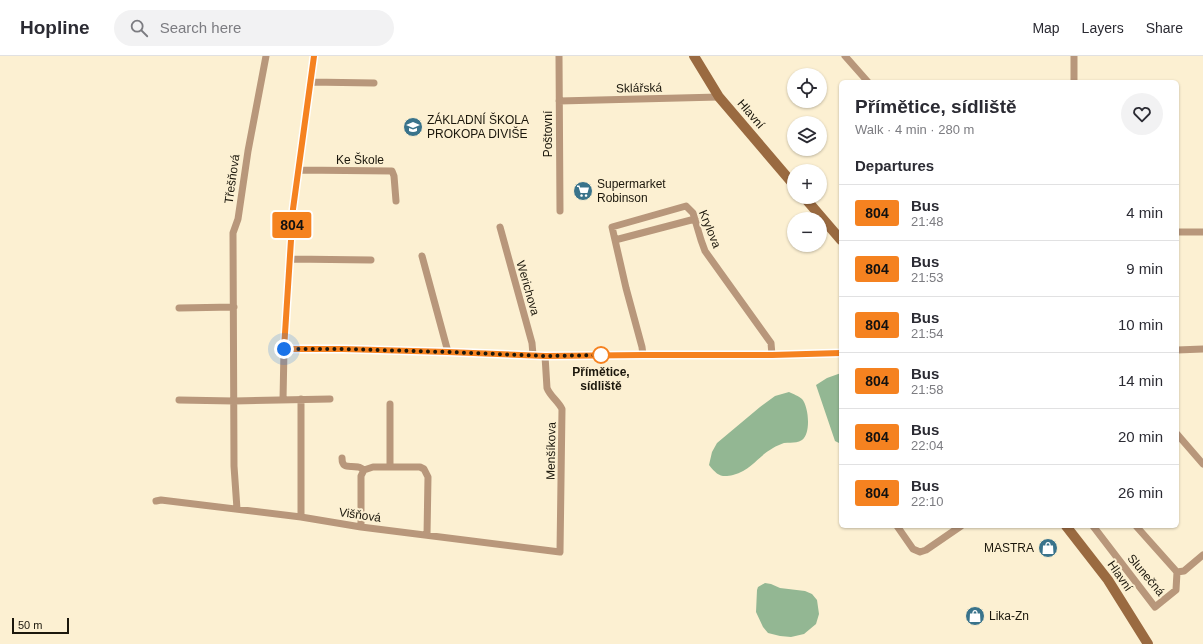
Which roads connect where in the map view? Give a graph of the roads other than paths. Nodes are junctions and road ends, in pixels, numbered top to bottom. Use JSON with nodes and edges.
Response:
{"nodes":[{"id":1,"x":266,"y":56,"type":"edge"},
{"id":2,"x":314,"y":56,"type":"edge"},
{"id":3,"x":559,"y":56,"type":"edge"},
{"id":4,"x":694,"y":56,"type":"edge"},
{"id":5,"x":845,"y":56,"type":"edge"},
{"id":6,"x":1074,"y":56,"type":"edge"},
{"id":7,"x":866,"y":80,"type":"edge"},
{"id":8,"x":1074,"y":80,"type":"edge"},
{"id":9,"x":310,"y":82,"type":"junction"},
{"id":10,"x":374,"y":83,"type":"dead end"},
{"id":11,"x":719,"y":98,"type":"junction"},
{"id":12,"x":559,"y":100,"type":"junction"},
{"id":13,"x":298,"y":170,"type":"junction"},
{"id":14,"x":787,"y":177,"type":"edge"},
{"id":15,"x":396,"y":201,"type":"dead end"},
{"id":16,"x":810,"y":204,"type":"edge"},
{"id":17,"x":560,"y":211,"type":"dead end"},
{"id":18,"x":695,"y":218,"type":"junction"},
{"id":19,"x":500,"y":227,"type":"dead end"},
{"id":20,"x":1179,"y":232,"type":"edge"},
{"id":21,"x":1203,"y":232,"type":"edge"},
{"id":22,"x":839,"y":238,"type":"edge"},
{"id":23,"x":615,"y":240,"type":"junction"},
{"id":24,"x":422,"y":256,"type":"dead end"},
{"id":25,"x":290,"y":259,"type":"junction"},
{"id":26,"x":371,"y":260,"type":"dead end"},
{"id":27,"x":234,"y":307,"type":"junction"},
{"id":28,"x":179,"y":308,"type":"dead end"},
{"id":29,"x":1203,"y":348,"type":"edge"},
{"id":30,"x":284,"y":349,"type":"junction"},
{"id":31,"x":1179,"y":350,"type":"edge"},
{"id":32,"x":448,"y":352,"type":"junction"},
{"id":33,"x":839,"y":353,"type":"edge"},
{"id":34,"x":533,"y":355,"type":"junction"},
{"id":35,"x":643,"y":355,"type":"junction"},
{"id":36,"x":772,"y":355,"type":"junction"},
{"id":37,"x":545,"y":356,"type":"junction"},
{"id":38,"x":302,"y":399,"type":"junction"},
{"id":39,"x":330,"y":399,"type":"dead end"},
{"id":40,"x":179,"y":400,"type":"dead end"},
{"id":41,"x":283,"y":400,"type":"junction"},
{"id":42,"x":234,"y":401,"type":"junction"},
{"id":43,"x":390,"y":404,"type":"dead end"},
{"id":44,"x":1179,"y":436,"type":"edge"},
{"id":45,"x":342,"y":458,"type":"dead end"},
{"id":46,"x":1203,"y":464,"type":"edge"},
{"id":47,"x":390,"y":466,"type":"junction"},
{"id":48,"x":364,"y":470,"type":"junction"},
{"id":49,"x":156,"y":501,"type":"dead end"},
{"id":50,"x":237,"y":509,"type":"junction"},
{"id":51,"x":301,"y":518,"type":"junction"},
{"id":52,"x":361,"y":527,"type":"junction"},
{"id":53,"x":898,"y":528,"type":"edge"},
{"id":54,"x":958,"y":528,"type":"edge"},
{"id":55,"x":1068,"y":528,"type":"edge"},
{"id":56,"x":1095,"y":528,"type":"edge"},
{"id":57,"x":1138,"y":528,"type":"edge"},
{"id":58,"x":427,"y":535,"type":"junction"},
{"id":59,"x":560,"y":552,"type":"joint"},
{"id":60,"x":1203,"y":555,"type":"edge"},
{"id":61,"x":1177,"y":572,"type":"junction"},
{"id":62,"x":1148,"y":644,"type":"edge"}],
"edges":[{"from":1,"to":27,"type":"street","name":"Třešňová"},
{"from":2,"to":9,"type":"street"},
{"from":3,"to":12,"type":"street","name":"Poštovní"},
{"from":4,"to":11,"type":"main road","name":"Hlavní"},
{"from":5,"to":7,"type":"street"},
{"from":6,"to":8,"type":"street"},
{"from":9,"to":10,"type":"street"},
{"from":9,"to":13,"type":"street"},
{"from":11,"to":12,"type":"street","name":"Sklářská"},
{"from":11,"to":14,"type":"main road","name":"Hlavní"},
{"from":12,"to":17,"type":"street","name":"Poštovní"},
{"from":13,"to":15,"type":"street","name":"Ke Škole"},
{"from":13,"to":25,"type":"street"},
{"from":16,"to":22,"type":"main road"},
{"from":18,"to":23,"type":"street"},
{"from":18,"to":23,"type":"street","name":"Krylova"},
{"from":18,"to":36,"type":"street","name":"Krylova"},
{"from":19,"to":34,"type":"street","name":"Werichova"},
{"from":20,"to":21,"type":"street"},
{"from":23,"to":35,"type":"street","name":"Krylova"},
{"from":24,"to":32,"type":"street"},
{"from":25,"to":26,"type":"street"},
{"from":25,"to":30,"type":"street"},
{"from":27,"to":28,"type":"street"},
{"from":27,"to":42,"type":"street","name":"Třešňová"},
{"from":29,"to":31,"type":"street"},
{"from":30,"to":32,"type":"street"},
{"from":30,"to":41,"type":"street"},
{"from":32,"to":34,"type":"street"},
{"from":33,"to":36,"type":"street"},
{"from":34,"to":37,"type":"street"},
{"from":35,"to":36,"type":"street"},
{"from":35,"to":37,"type":"street"},
{"from":37,"to":59,"type":"street","name":"Menšíkova"},
{"from":38,"to":39,"type":"street"},
{"from":38,"to":41,"type":"street"},
{"from":38,"to":51,"type":"street"},
{"from":40,"to":42,"type":"street"},
{"from":41,"to":42,"type":"street"},
{"from":42,"to":50,"type":"street","name":"Třešňová"},
{"from":43,"to":47,"type":"street"},
{"from":44,"to":46,"type":"street"},
{"from":45,"to":48,"type":"street"},
{"from":47,"to":48,"type":"street"},
{"from":47,"to":58,"type":"street"},
{"from":48,"to":52,"type":"street"},
{"from":49,"to":50,"type":"street","name":"Višňová"},
{"from":50,"to":51,"type":"street","name":"Višňová"},
{"from":51,"to":52,"type":"street","name":"Višňová"},
{"from":52,"to":58,"type":"street","name":"Višňová"},
{"from":53,"to":54,"type":"street"},
{"from":55,"to":62,"type":"main road","name":"Hlavní"},
{"from":56,"to":61,"type":"street","name":"Slunečná"},
{"from":57,"to":61,"type":"street","name":"Slunečná"},
{"from":58,"to":59,"type":"street","name":"Višňová"},
{"from":60,"to":61,"type":"street"}]}
